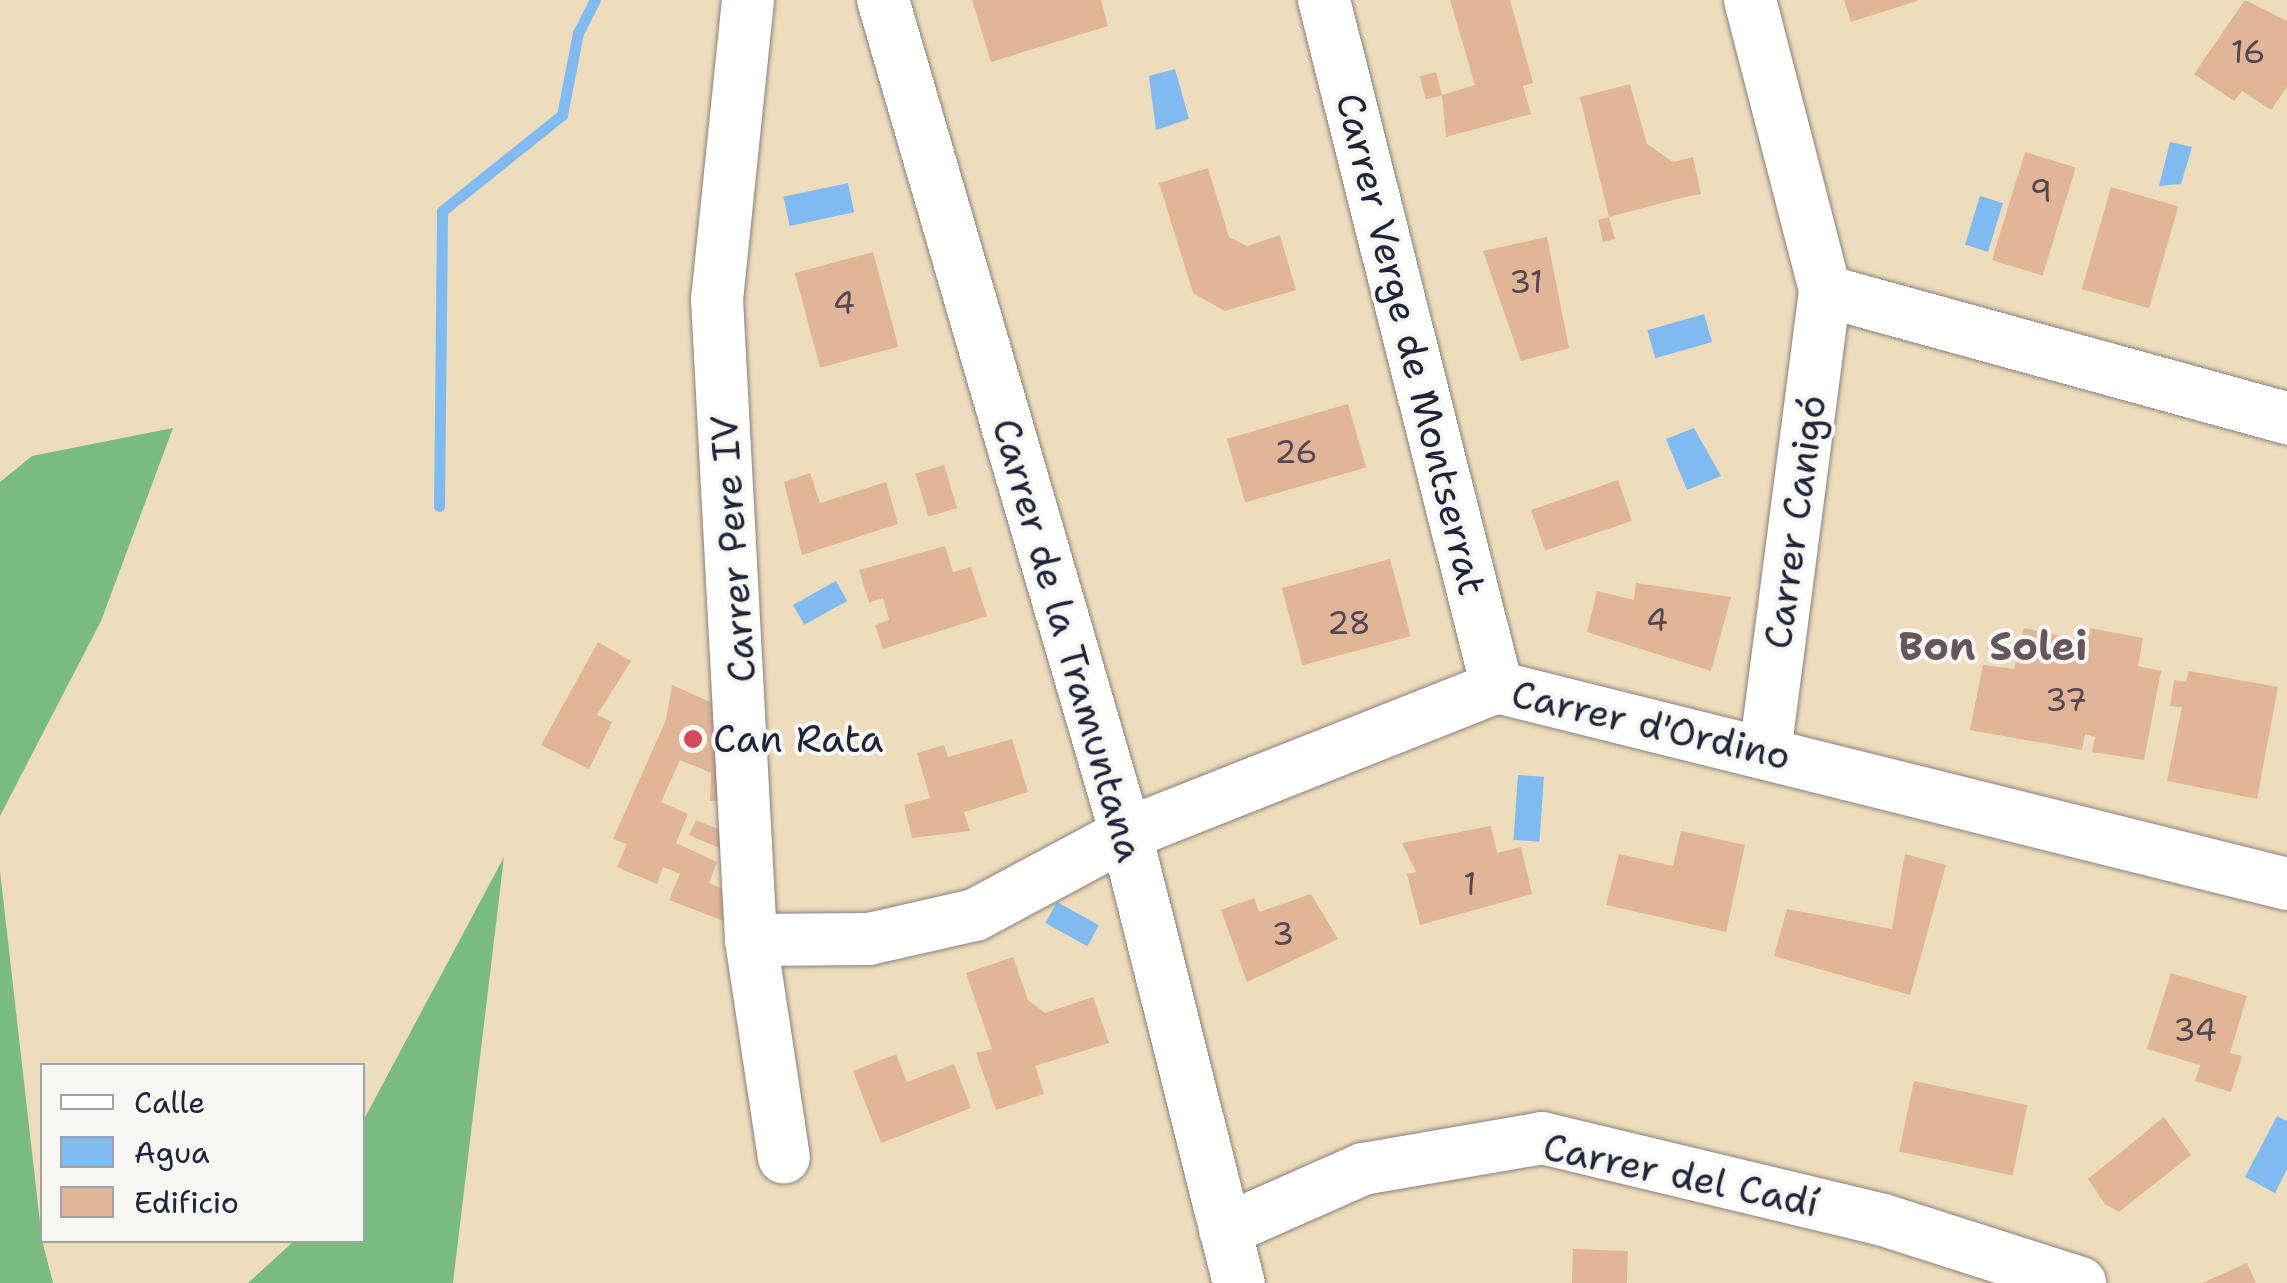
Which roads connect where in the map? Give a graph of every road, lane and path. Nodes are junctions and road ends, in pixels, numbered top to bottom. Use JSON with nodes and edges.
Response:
{"nodes":[{"id":1,"x":748,"y":0,"type":"edge"},
{"id":2,"x":883,"y":0,"type":"edge"},
{"id":3,"x":1324,"y":0,"type":"edge"},
{"id":4,"x":1750,"y":0,"type":"edge"},
{"id":5,"x":1826,"y":291,"type":"junction"},
{"id":6,"x":2287,"y":418,"type":"edge"},
{"id":7,"x":1497,"y":687,"type":"junction"},
{"id":8,"x":1764,"y":752,"type":"junction"},
{"id":9,"x":1126,"y":834,"type":"junction"},
{"id":10,"x":2287,"y":884,"type":"edge"},
{"id":11,"x":750,"y":940,"type":"junction"},
{"id":12,"x":784,"y":1158,"type":"dead end"},
{"id":13,"x":1224,"y":1230,"type":"junction"},
{"id":14,"x":1240,"y":1283,"type":"edge"},
{"id":15,"x":2080,"y":1283,"type":"edge"}],
"edges":[{"from":1,"to":11,"type":"street","name":"Carrer Pere IV"},
{"from":2,"to":9,"type":"street","name":"Carrer de la Tramuntana"},
{"from":3,"to":7,"type":"street","name":"Carrer Verge de Montserrat"},
{"from":4,"to":5,"type":"street"},
{"from":5,"to":6,"type":"street"},
{"from":5,"to":8,"type":"street","name":"Carrer Canigó"},
{"from":7,"to":8,"type":"street","name":"Carrer d'Ordino"},
{"from":7,"to":9,"type":"street","name":"Carrer d'Ordino"},
{"from":8,"to":10,"type":"street","name":"Carrer d'Ordino"},
{"from":9,"to":11,"type":"street","name":"Carrer d'Ordino"},
{"from":9,"to":13,"type":"street","name":"Carrer de la Tramuntana"},
{"from":11,"to":12,"type":"street","name":"Carrer Pere IV"},
{"from":13,"to":14,"type":"street","name":"Carrer de la Tramuntana"},
{"from":13,"to":15,"type":"street","name":"Carrer del Cadí"}]}
